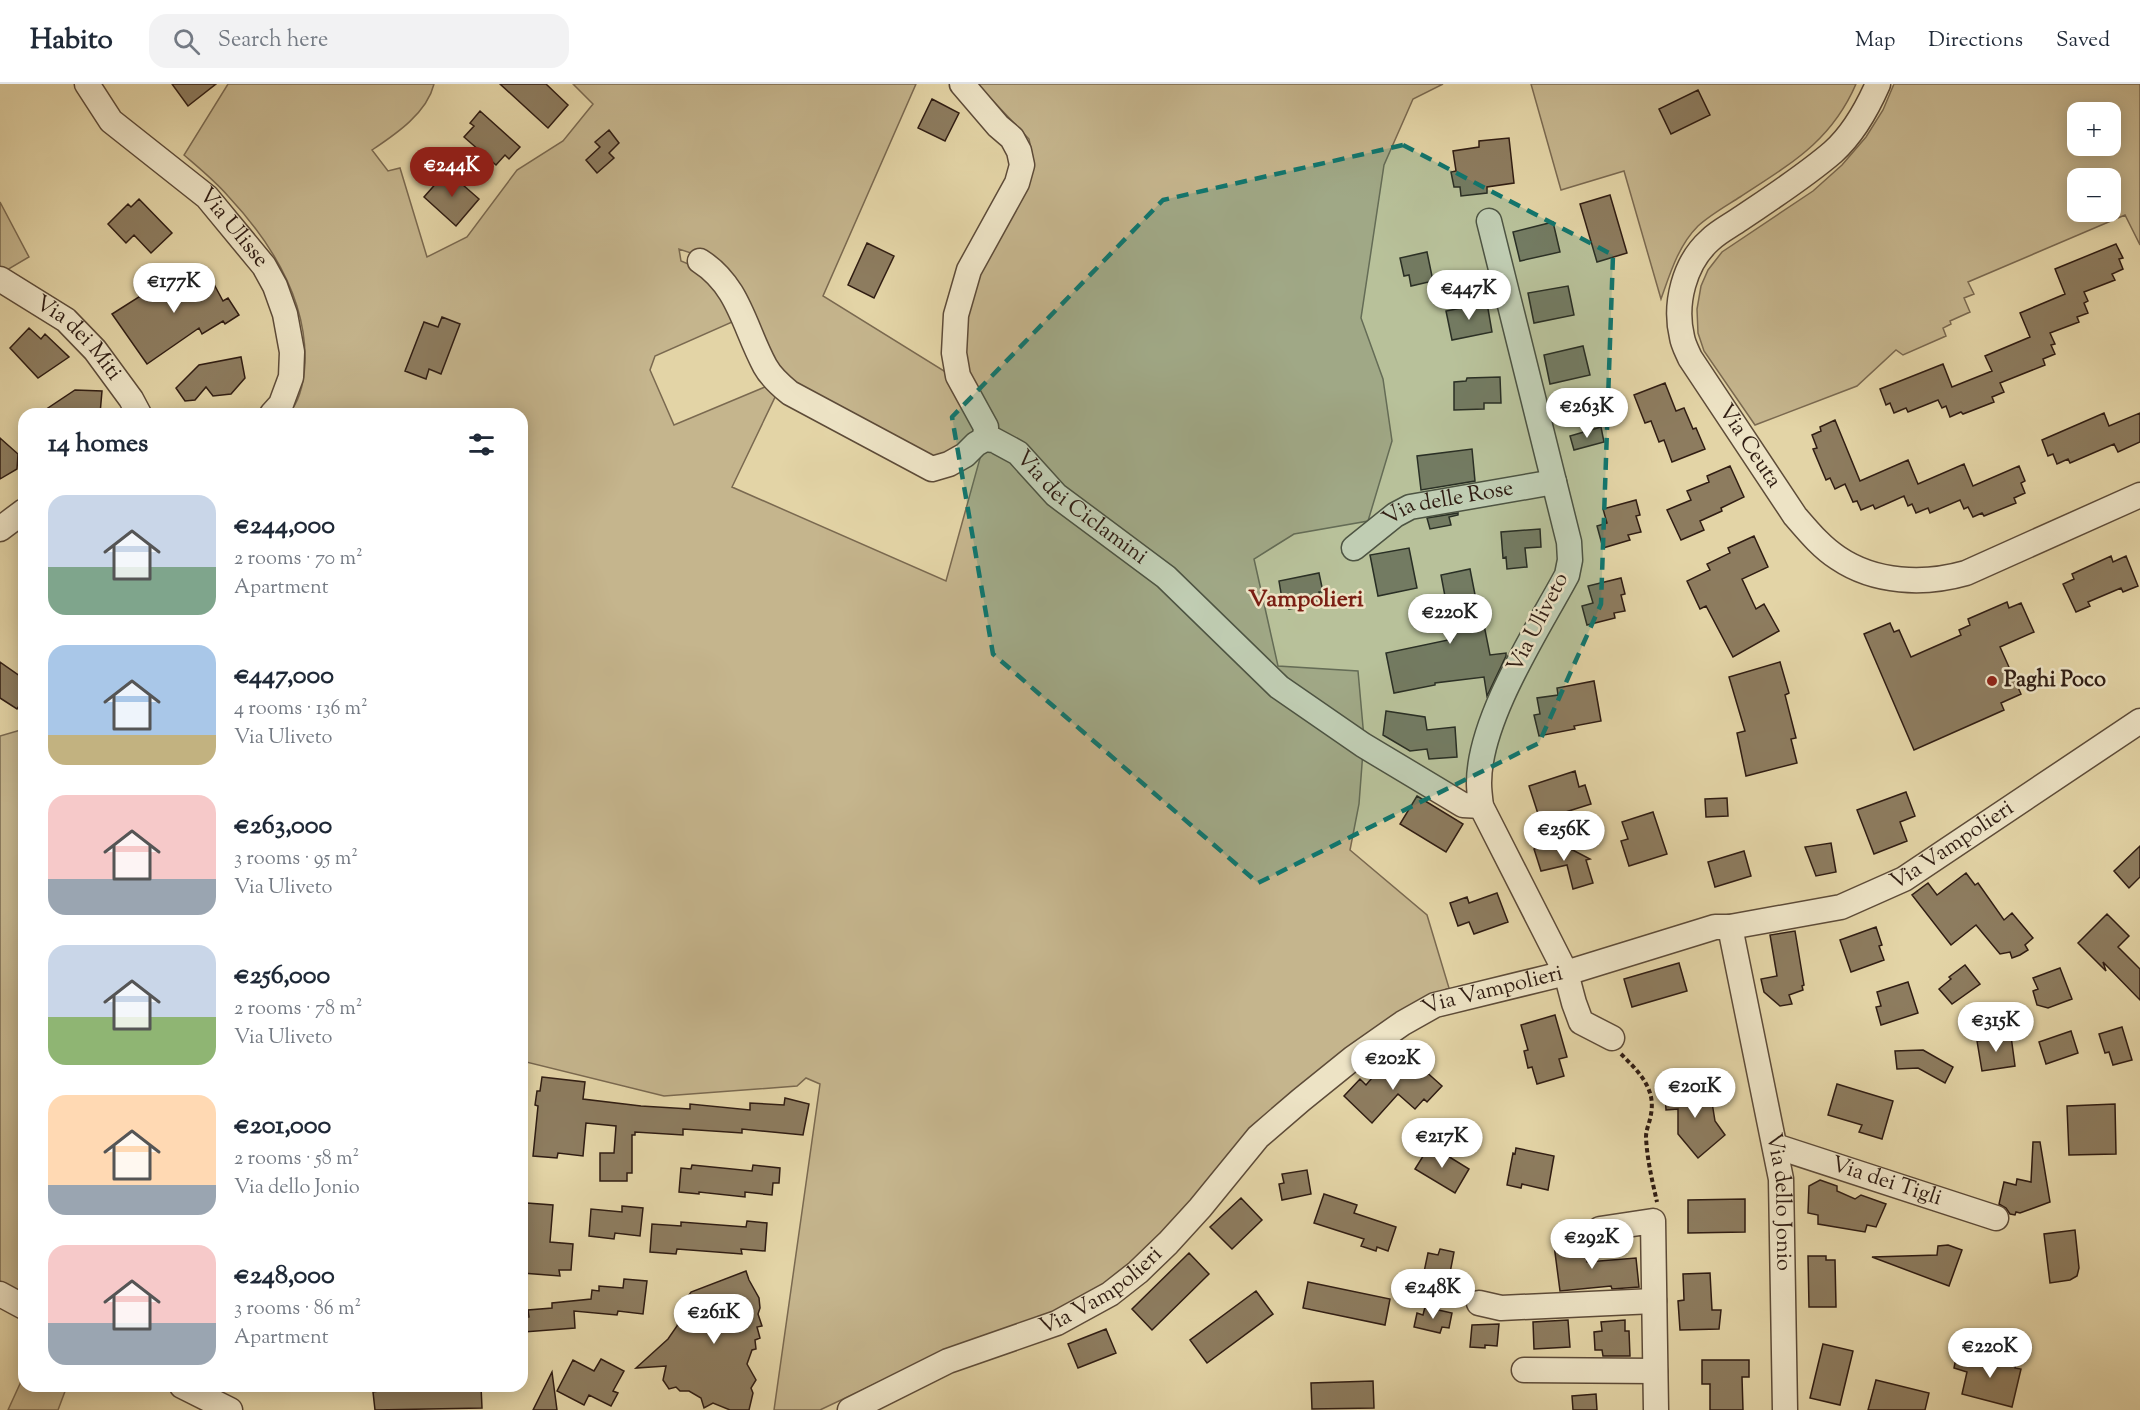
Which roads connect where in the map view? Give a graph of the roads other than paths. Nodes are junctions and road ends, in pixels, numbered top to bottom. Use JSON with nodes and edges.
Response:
{"nodes":[{"id":1,"x":87,"y":84,"type":"edge"},
{"id":2,"x":962,"y":84,"type":"edge"},
{"id":3,"x":1878,"y":84,"type":"edge"},
{"id":4,"x":1490,"y":221,"type":"dead end"},
{"id":5,"x":700,"y":261,"type":"dead end"},
{"id":6,"x":0,"y":279,"type":"edge"},
{"id":7,"x":136,"y":408,"type":"edge"},
{"id":8,"x":277,"y":408,"type":"edge"},
{"id":9,"x":985,"y":439,"type":"junction"},
{"id":10,"x":1554,"y":482,"type":"junction"},
{"id":11,"x":2140,"y":495,"type":"edge"},
{"id":12,"x":1354,"y":548,"type":"dead end"},
{"id":13,"x":2140,"y":721,"type":"edge"},
{"id":14,"x":1481,"y":806,"type":"junction"},
{"id":15,"x":1730,"y":927,"type":"junction"},
{"id":16,"x":1566,"y":973,"type":"junction"},
{"id":17,"x":1612,"y":1038,"type":"road end"},
{"id":18,"x":1775,"y":1146,"type":"junction"},
{"id":19,"x":1996,"y":1218,"type":"dead end"},
{"id":20,"x":1600,"y":1229,"type":"dead end"},
{"id":21,"x":0,"y":1294,"type":"edge"},
{"id":22,"x":1654,"y":1301,"type":"junction"},
{"id":23,"x":1479,"y":1303,"type":"dead end"},
{"id":24,"x":18,"y":1304,"type":"edge"},
{"id":25,"x":1524,"y":1370,"type":"dead end"},
{"id":26,"x":1655,"y":1371,"type":"junction"},
{"id":27,"x":194,"y":1392,"type":"edge"},
{"id":28,"x":230,"y":1410,"type":"edge"},
{"id":29,"x":850,"y":1410,"type":"edge"},
{"id":30,"x":1656,"y":1410,"type":"edge"},
{"id":31,"x":1785,"y":1410,"type":"edge"}],
"edges":[{"from":1,"to":8,"type":"street","name":"Via Ulisse"},
{"from":2,"to":9,"type":"street"},
{"from":3,"to":11,"type":"street","name":"Via Ceuta"},
{"from":4,"to":10,"type":"street","name":"Via Uliveto"},
{"from":5,"to":9,"type":"street"},
{"from":6,"to":7,"type":"street","name":"Via dei Miti"},
{"from":9,"to":14,"type":"street","name":"Via dei Ciclamini"},
{"from":10,"to":12,"type":"street","name":"Via delle Rose"},
{"from":10,"to":14,"type":"street","name":"Via Uliveto"},
{"from":13,"to":15,"type":"street","name":"Via Vampolieri"},
{"from":14,"to":16,"type":"street","name":"Via Uliveto"},
{"from":15,"to":16,"type":"street","name":"Via Vampolieri"},
{"from":15,"to":18,"type":"street","name":"Via dello Jonio"},
{"from":16,"to":17,"type":"street","name":"Via Uliveto"},
{"from":16,"to":29,"type":"street","name":"Via Vampolieri"},
{"from":18,"to":19,"type":"street","name":"Via dei Tigli"},
{"from":18,"to":31,"type":"street","name":"Via dello Jonio"},
{"from":20,"to":22,"type":"street"},
{"from":21,"to":24,"type":"street"},
{"from":22,"to":23,"type":"street"},
{"from":22,"to":26,"type":"street"},
{"from":25,"to":26,"type":"street"},
{"from":26,"to":30,"type":"street"},
{"from":27,"to":28,"type":"street"}]}
